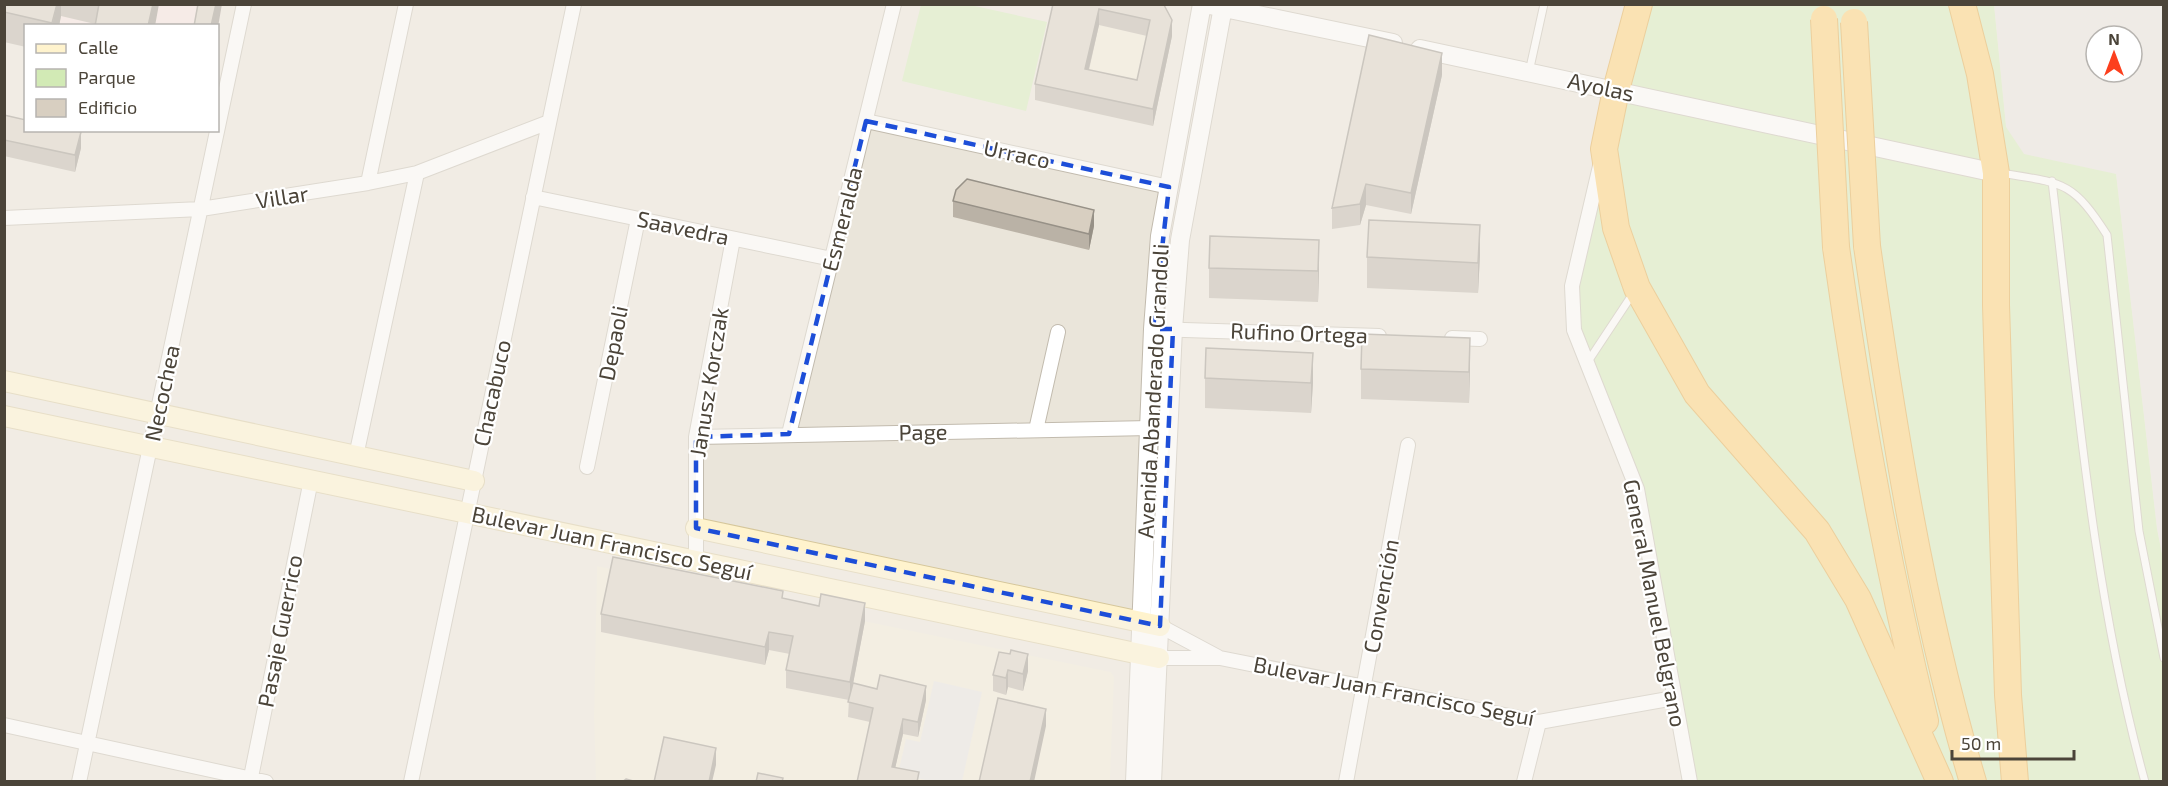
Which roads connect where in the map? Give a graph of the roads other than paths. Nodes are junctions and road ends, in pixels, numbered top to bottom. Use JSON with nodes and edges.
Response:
{"nodes":[{"id":1,"x":244,"y":4,"type":"edge"},
{"id":2,"x":406,"y":4,"type":"edge"},
{"id":3,"x":574,"y":4,"type":"edge"},
{"id":4,"x":894,"y":4,"type":"edge"},
{"id":5,"x":1544,"y":4,"type":"edge"},
{"id":6,"x":1639,"y":4,"type":"edge"},
{"id":7,"x":1213,"y":5,"type":"edge"},
{"id":8,"x":1968,"y":9,"type":"edge"},
{"id":9,"x":1824,"y":12,"type":"edge"},
{"id":10,"x":1854,"y":13,"type":"edge"},
{"id":11,"x":1529,"y":72,"type":"junction"},
{"id":12,"x":1616,"y":90,"type":"junction"},
{"id":13,"x":866,"y":121,"type":"junction"},
{"id":14,"x":549,"y":122,"type":"junction"},
{"id":15,"x":219,"y":123,"type":"edge"},
{"id":16,"x":217,"y":132,"type":"edge"},
{"id":17,"x":1604,"y":149,"type":"junction"},
{"id":18,"x":417,"y":173,"type":"junction"},
{"id":19,"x":1996,"y":173,"type":"junction"},
{"id":20,"x":2052,"y":181,"type":"junction"},
{"id":21,"x":368,"y":183,"type":"junction"},
{"id":22,"x":1169,"y":186,"type":"junction"},
{"id":23,"x":534,"y":197,"type":"junction"},
{"id":24,"x":201,"y":209,"type":"junction"},
{"id":25,"x":4,"y":218,"type":"edge"},
{"id":26,"x":638,"y":219,"type":"junction"},
{"id":27,"x":733,"y":239,"type":"junction"},
{"id":28,"x":832,"y":259,"type":"junction"},
{"id":29,"x":1637,"y":288,"type":"junction"},
{"id":30,"x":1153,"y":329,"type":"junction"},
{"id":31,"x":1173,"y":329,"type":"junction"},
{"id":32,"x":1058,"y":332,"type":"dead end"},
{"id":33,"x":1397,"y":337,"type":"edge"},
{"id":34,"x":1433,"y":338,"type":"edge"},
{"id":35,"x":1480,"y":339,"type":"dead end"},
{"id":36,"x":1586,"y":365,"type":"junction"},
{"id":37,"x":4,"y":381,"type":"edge"},
{"id":38,"x":158,"y":414,"type":"junction"},
{"id":39,"x":4,"y":416,"type":"edge"},
{"id":40,"x":1150,"y":428,"type":"junction"},
{"id":41,"x":1036,"y":430,"type":"junction"},
{"id":42,"x":789,"y":434,"type":"junction"},
{"id":43,"x":696,"y":437,"type":"junction"},
{"id":44,"x":1408,"y":446,"type":"dead end"},
{"id":45,"x":150,"y":447,"type":"junction"},
{"id":46,"x":356,"y":456,"type":"junction"},
{"id":47,"x":587,"y":467,"type":"dead end"},
{"id":48,"x":311,"y":480,"type":"junction"},
{"id":49,"x":474,"y":481,"type":"junction"},
{"id":50,"x":467,"y":513,"type":"junction"},
{"id":51,"x":696,"y":528,"type":"junction"},
{"id":52,"x":696,"y":561,"type":"junction"},
{"id":53,"x":1151,"y":624,"type":"junction"},
{"id":54,"x":1150,"y":656,"type":"junction"},
{"id":55,"x":1220,"y":657,"type":"junction"},
{"id":56,"x":2163,"y":658,"type":"edge"},
{"id":57,"x":1365,"y":687,"type":"junction"},
{"id":58,"x":1674,"y":698,"type":"junction"},
{"id":59,"x":1539,"y":722,"type":"junction"},
{"id":60,"x":4,"y":725,"type":"edge"},
{"id":61,"x":87,"y":743,"type":"junction"},
{"id":62,"x":250,"y":780,"type":"edge"},
{"id":63,"x":79,"y":782,"type":"edge"},
{"id":64,"x":266,"y":782,"type":"edge"},
{"id":65,"x":411,"y":782,"type":"edge"},
{"id":66,"x":1135,"y":782,"type":"edge"},
{"id":67,"x":1152,"y":782,"type":"edge"},
{"id":68,"x":1346,"y":782,"type":"edge"},
{"id":69,"x":1524,"y":782,"type":"edge"},
{"id":70,"x":1690,"y":782,"type":"edge"},
{"id":71,"x":1940,"y":782,"type":"edge"},
{"id":72,"x":1973,"y":782,"type":"edge"},
{"id":73,"x":2015,"y":782,"type":"edge"},
{"id":74,"x":2145,"y":782,"type":"edge"}],
"edges":[{"from":1,"to":15,"type":"street","name":"Necochea"},
{"from":2,"to":21,"type":"street"},
{"from":3,"to":14,"type":"street","name":"Chacabuco"},
{"from":4,"to":13,"type":"street","name":"Esmeralda"},
{"from":5,"to":11,"type":"lane"},
{"from":6,"to":12,"type":"highway"},
{"from":7,"to":11,"type":"street","name":"Ayolas"},
{"from":7,"to":22,"type":"street","name":"Avenida Abanderado Grandoli"},
{"from":7,"to":31,"type":"street","name":"Avenida Abanderado Grandoli"},
{"from":8,"to":19,"type":"highway"},
{"from":9,"to":71,"type":"highway","bridge":true},
{"from":10,"to":72,"type":"highway","bridge":true},
{"from":11,"to":12,"type":"street","name":"Ayolas"},
{"from":12,"to":17,"type":"highway"},
{"from":12,"to":19,"type":"street","name":"Ayolas"},
{"from":13,"to":22,"type":"street","name":"Urraco"},
{"from":13,"to":28,"type":"street","name":"Esmeralda"},
{"from":14,"to":18,"type":"street","name":"Villar"},
{"from":14,"to":23,"type":"street","name":"Chacabuco"},
{"from":16,"to":24,"type":"street","name":"Necochea"},
{"from":17,"to":29,"type":"highway"},
{"from":17,"to":36,"type":"street","name":"General Manuel Belgrano"},
{"from":18,"to":21,"type":"street","name":"Villar"},
{"from":18,"to":46,"type":"street"},
{"from":19,"to":20,"type":"lane"},
{"from":19,"to":73,"type":"highway"},
{"from":20,"to":56,"type":"lane"},
{"from":20,"to":74,"type":"lane"},
{"from":21,"to":24,"type":"street","name":"Villar"},
{"from":22,"to":30,"type":"street","name":"Avenida Abanderado Grandoli"},
{"from":23,"to":26,"type":"street","name":"Saavedra"},
{"from":23,"to":49,"type":"street","name":"Chacabuco"},
{"from":24,"to":25,"type":"street","name":"Villar"},
{"from":24,"to":38,"type":"street","name":"Necochea"},
{"from":26,"to":27,"type":"street","name":"Saavedra"},
{"from":26,"to":47,"type":"street","name":"Depaoli"},
{"from":27,"to":28,"type":"street","name":"Saavedra"},
{"from":27,"to":43,"type":"street","name":"Janusz Korczak"},
{"from":28,"to":42,"type":"street","name":"Esmeralda"},
{"from":29,"to":36,"type":"lane"},
{"from":29,"to":71,"type":"highway"},
{"from":30,"to":31,"type":"street","name":"Rufino Ortega"},
{"from":30,"to":40,"type":"street","name":"Avenida Abanderado Grandoli"},
{"from":31,"to":33,"type":"street","name":"Rufino Ortega"},
{"from":31,"to":53,"type":"street","name":"Avenida Abanderado Grandoli"},
{"from":32,"to":41,"type":"street"},
{"from":34,"to":35,"type":"street"},
{"from":36,"to":58,"type":"street","name":"General Manuel Belgrano"},
{"from":37,"to":38,"type":"main road","name":"Bulevar Juan Francisco Seguí"},
{"from":38,"to":45,"type":"street","name":"Necochea"},
{"from":38,"to":46,"type":"main road","name":"Bulevar Juan Francisco Seguí"},
{"from":39,"to":45,"type":"main road","name":"Bulevar Juan Francisco Seguí"},
{"from":40,"to":41,"type":"street","name":"Page"},
{"from":40,"to":53,"type":"street","name":"Avenida Abanderado Grandoli"},
{"from":41,"to":42,"type":"street","name":"Page"},
{"from":42,"to":43,"type":"street","name":"Page"},
{"from":43,"to":51,"type":"street","name":"Janusz Korczak"},
{"from":44,"to":57,"type":"street","name":"Convención"},
{"from":45,"to":48,"type":"main road","name":"Bulevar Juan Francisco Seguí"},
{"from":45,"to":61,"type":"street","name":"Necochea"},
{"from":46,"to":49,"type":"main road","name":"Bulevar Juan Francisco Seguí"},
{"from":48,"to":50,"type":"main road","name":"Bulevar Juan Francisco Seguí"},
{"from":48,"to":62,"type":"street","name":"Pasaje Guerrico"},
{"from":49,"to":50,"type":"street","name":"Chacabuco"},
{"from":50,"to":52,"type":"main road","name":"Bulevar Juan Francisco Seguí"},
{"from":50,"to":65,"type":"street","name":"Chacabuco"},
{"from":51,"to":52,"type":"street","name":"Janusz Korczak"},
{"from":51,"to":53,"type":"main road","name":"Bulevar Juan Francisco Seguí"},
{"from":52,"to":54,"type":"main road","name":"Bulevar Juan Francisco Seguí"},
{"from":53,"to":54,"type":"street","name":"Avenida Abanderado Grandoli"},
{"from":53,"to":55,"type":"street","name":"Bulevar Juan Francisco Seguí"},
{"from":54,"to":55,"type":"street","name":"Bulevar Juan Francisco Seguí"},
{"from":54,"to":66,"type":"street","name":"Avenida Abanderado Grandoli"},
{"from":54,"to":67,"type":"street","name":"Avenida Abanderado Grandoli"},
{"from":55,"to":57,"type":"street","name":"Bulevar Juan Francisco Seguí"},
{"from":57,"to":59,"type":"street","name":"Bulevar Juan Francisco Seguí"},
{"from":57,"to":68,"type":"street","name":"Convención"},
{"from":58,"to":59,"type":"street","name":"Bulevar Juan Francisco Seguí"},
{"from":58,"to":70,"type":"street","name":"General Manuel Belgrano"},
{"from":59,"to":69,"type":"street"},
{"from":60,"to":61,"type":"street"},
{"from":61,"to":62,"type":"street"},
{"from":61,"to":63,"type":"street","name":"Necochea"},
{"from":62,"to":64,"type":"street"}]}
